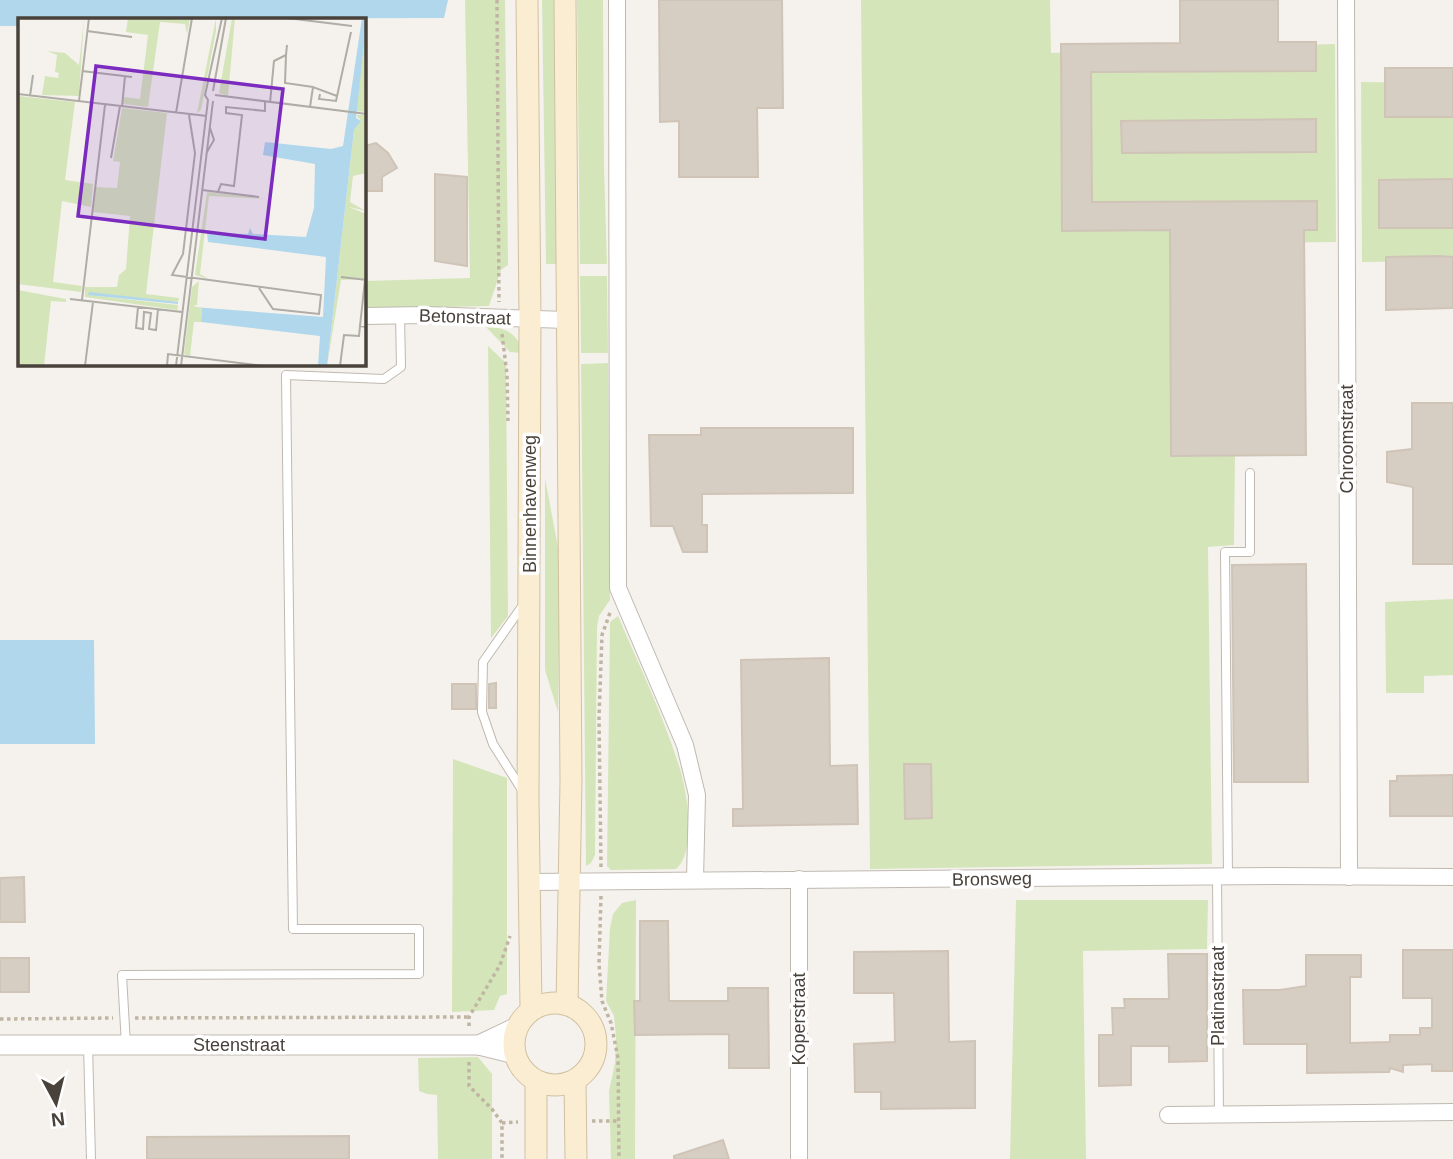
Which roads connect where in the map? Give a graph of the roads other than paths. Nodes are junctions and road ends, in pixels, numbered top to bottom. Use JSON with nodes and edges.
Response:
{"nodes":[{"id":1,"x":527,"y":0,"type":"edge"},
{"id":2,"x":565,"y":0,"type":"edge"},
{"id":3,"x":617,"y":0,"type":"edge"},
{"id":4,"x":1346,"y":0,"type":"edge"},
{"id":5,"x":400,"y":315,"type":"junction"},
{"id":6,"x":366,"y":316,"type":"edge"},
{"id":7,"x":530,"y":318,"type":"junction"},
{"id":8,"x":566,"y":320,"type":"junction"},
{"id":9,"x":1250,"y":473,"type":"dead end"},
{"id":10,"x":530,"y":594,"type":"junction"},
{"id":11,"x":528,"y":800,"type":"junction"},
{"id":12,"x":1223,"y":877,"type":"junction"},
{"id":13,"x":1349,"y":877,"type":"junction"},
{"id":14,"x":1453,"y":877,"type":"edge"},
{"id":15,"x":695,"y":879,"type":"junction"},
{"id":16,"x":799,"y":879,"type":"junction"},
{"id":17,"x":570,"y":881,"type":"junction"},
{"id":18,"x":530,"y":882,"type":"junction"},
{"id":19,"x":567,"y":1004,"type":"junction"},
{"id":20,"x":531,"y":1008,"type":"junction"},
{"id":21,"x":517,"y":1027,"type":"junction"},
{"id":22,"x":0,"y":1045,"type":"edge"},
{"id":23,"x":88,"y":1045,"type":"junction"},
{"id":24,"x":126,"y":1045,"type":"junction"},
{"id":25,"x":474,"y":1045,"type":"junction"},
{"id":26,"x":515,"y":1054,"type":"junction"},
{"id":27,"x":536,"y":1081,"type":"junction"},
{"id":28,"x":575,"y":1081,"type":"junction"},
{"id":29,"x":1453,"y":1112,"type":"edge"},
{"id":30,"x":1168,"y":1115,"type":"dead end"},
{"id":31,"x":1219,"y":1115,"type":"junction"},
{"id":32,"x":90,"y":1159,"type":"edge"},
{"id":33,"x":536,"y":1159,"type":"edge"},
{"id":34,"x":576,"y":1159,"type":"edge"},
{"id":35,"x":799,"y":1159,"type":"edge"}],
"edges":[{"from":1,"to":7,"type":"main road","name":"Binnenhavenweg"},
{"from":2,"to":8,"type":"main road"},
{"from":3,"to":15,"type":"street"},
{"from":4,"to":13,"type":"street","name":"Chroomstraat"},
{"from":5,"to":6,"type":"street","name":"Betonstraat"},
{"from":5,"to":7,"type":"street","name":"Betonstraat"},
{"from":5,"to":24,"type":"lane"},
{"from":7,"to":8,"type":"street","name":"Betonstraat"},
{"from":7,"to":10,"type":"main road","name":"Binnenhavenweg"},
{"from":8,"to":17,"type":"main road"},
{"from":9,"to":12,"type":"lane","name":"Platinastraat"},
{"from":10,"to":11,"type":"main road","name":"Binnenhavenweg"},
{"from":10,"to":11,"type":"lane"},
{"from":11,"to":18,"type":"main road","name":"Binnenhavenweg"},
{"from":12,"to":13,"type":"street","name":"Bronsweg"},
{"from":12,"to":16,"type":"street","name":"Bronsweg"},
{"from":12,"to":31,"type":"lane","name":"Platinastraat"},
{"from":13,"to":14,"type":"street","name":"Bronsweg"},
{"from":15,"to":16,"type":"street","name":"Bronsweg"},
{"from":15,"to":17,"type":"street","name":"Bronsweg"},
{"from":16,"to":35,"type":"street","name":"Koperstraat"},
{"from":17,"to":18,"type":"street","name":"Bronsweg"},
{"from":17,"to":19,"type":"main road"},
{"from":18,"to":20,"type":"main road","name":"Binnenhavenweg"},
{"from":19,"to":20,"type":"main road"},
{"from":19,"to":28,"type":"main road"},
{"from":20,"to":21,"type":"main road"},
{"from":21,"to":25,"type":"street","name":"Steenstraat"},
{"from":21,"to":26,"type":"main road"},
{"from":22,"to":23,"type":"street","name":"Steenstraat"},
{"from":23,"to":24,"type":"street","name":"Steenstraat"},
{"from":23,"to":32,"type":"lane"},
{"from":24,"to":25,"type":"street","name":"Steenstraat"},
{"from":25,"to":26,"type":"street","name":"Steenstraat"},
{"from":26,"to":27,"type":"main road"},
{"from":27,"to":28,"type":"main road"},
{"from":27,"to":33,"type":"main road"},
{"from":28,"to":34,"type":"main road"},
{"from":29,"to":31,"type":"street"},
{"from":30,"to":31,"type":"street"}]}
